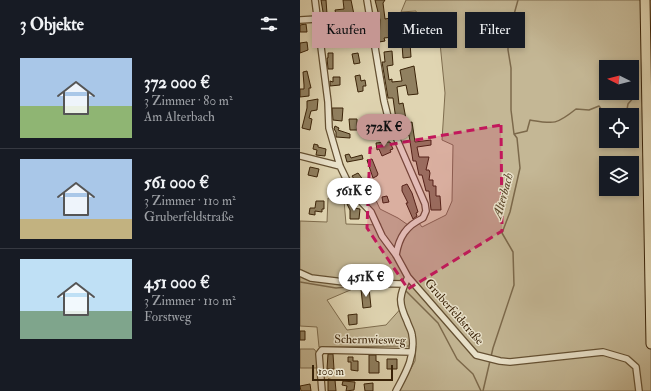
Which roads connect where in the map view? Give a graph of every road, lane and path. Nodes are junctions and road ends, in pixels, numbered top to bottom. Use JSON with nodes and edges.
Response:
{"nodes":[{"id":1,"x":315,"y":0,"type":"edge"},
{"id":2,"x":367,"y":0,"type":"edge"},
{"id":3,"x":645,"y":0,"type":"edge"},
{"id":4,"x":316,"y":12,"type":"edge"},
{"id":5,"x":312,"y":19,"type":"edge"},
{"id":6,"x":300,"y":20,"type":"edge"},
{"id":7,"x":321,"y":48,"type":"edge"},
{"id":8,"x":300,"y":156,"type":"edge"},
{"id":9,"x":340,"y":166,"type":"junction"},
{"id":10,"x":396,"y":255,"type":"junction"},
{"id":11,"x":300,"y":273,"type":"edge"},
{"id":12,"x":408,"y":277,"type":"junction"},
{"id":13,"x":404,"y":284,"type":"junction"},
{"id":14,"x":651,"y":338,"type":"edge"},
{"id":15,"x":651,"y":344,"type":"edge"},
{"id":16,"x":412,"y":352,"type":"junction"},
{"id":17,"x":322,"y":391,"type":"edge"},
{"id":18,"x":396,"y":391,"type":"edge"},
{"id":19,"x":639,"y":391,"type":"edge"}],
"edges":[{"from":1,"to":4,"type":"street","name":"Gruberfeldstraße"},
{"from":2,"to":10,"type":"street"},
{"from":3,"to":14,"type":"main road"},
{"from":5,"to":6,"type":"street"},
{"from":7,"to":9,"type":"street","name":"Gruberfeldstraße"},
{"from":8,"to":9,"type":"street"},
{"from":9,"to":10,"type":"street","name":"Gruberfeldstraße"},
{"from":10,"to":12,"type":"street","name":"Gruberfeldstraße"},
{"from":11,"to":13,"type":"street"},
{"from":12,"to":13,"type":"street"},
{"from":12,"to":19,"type":"street","name":"Gruberfeldstraße"},
{"from":13,"to":16,"type":"street"},
{"from":14,"to":15,"type":"main road"},
{"from":16,"to":17,"type":"street","name":"Schernwiesweg"},
{"from":16,"to":18,"type":"street"}]}
